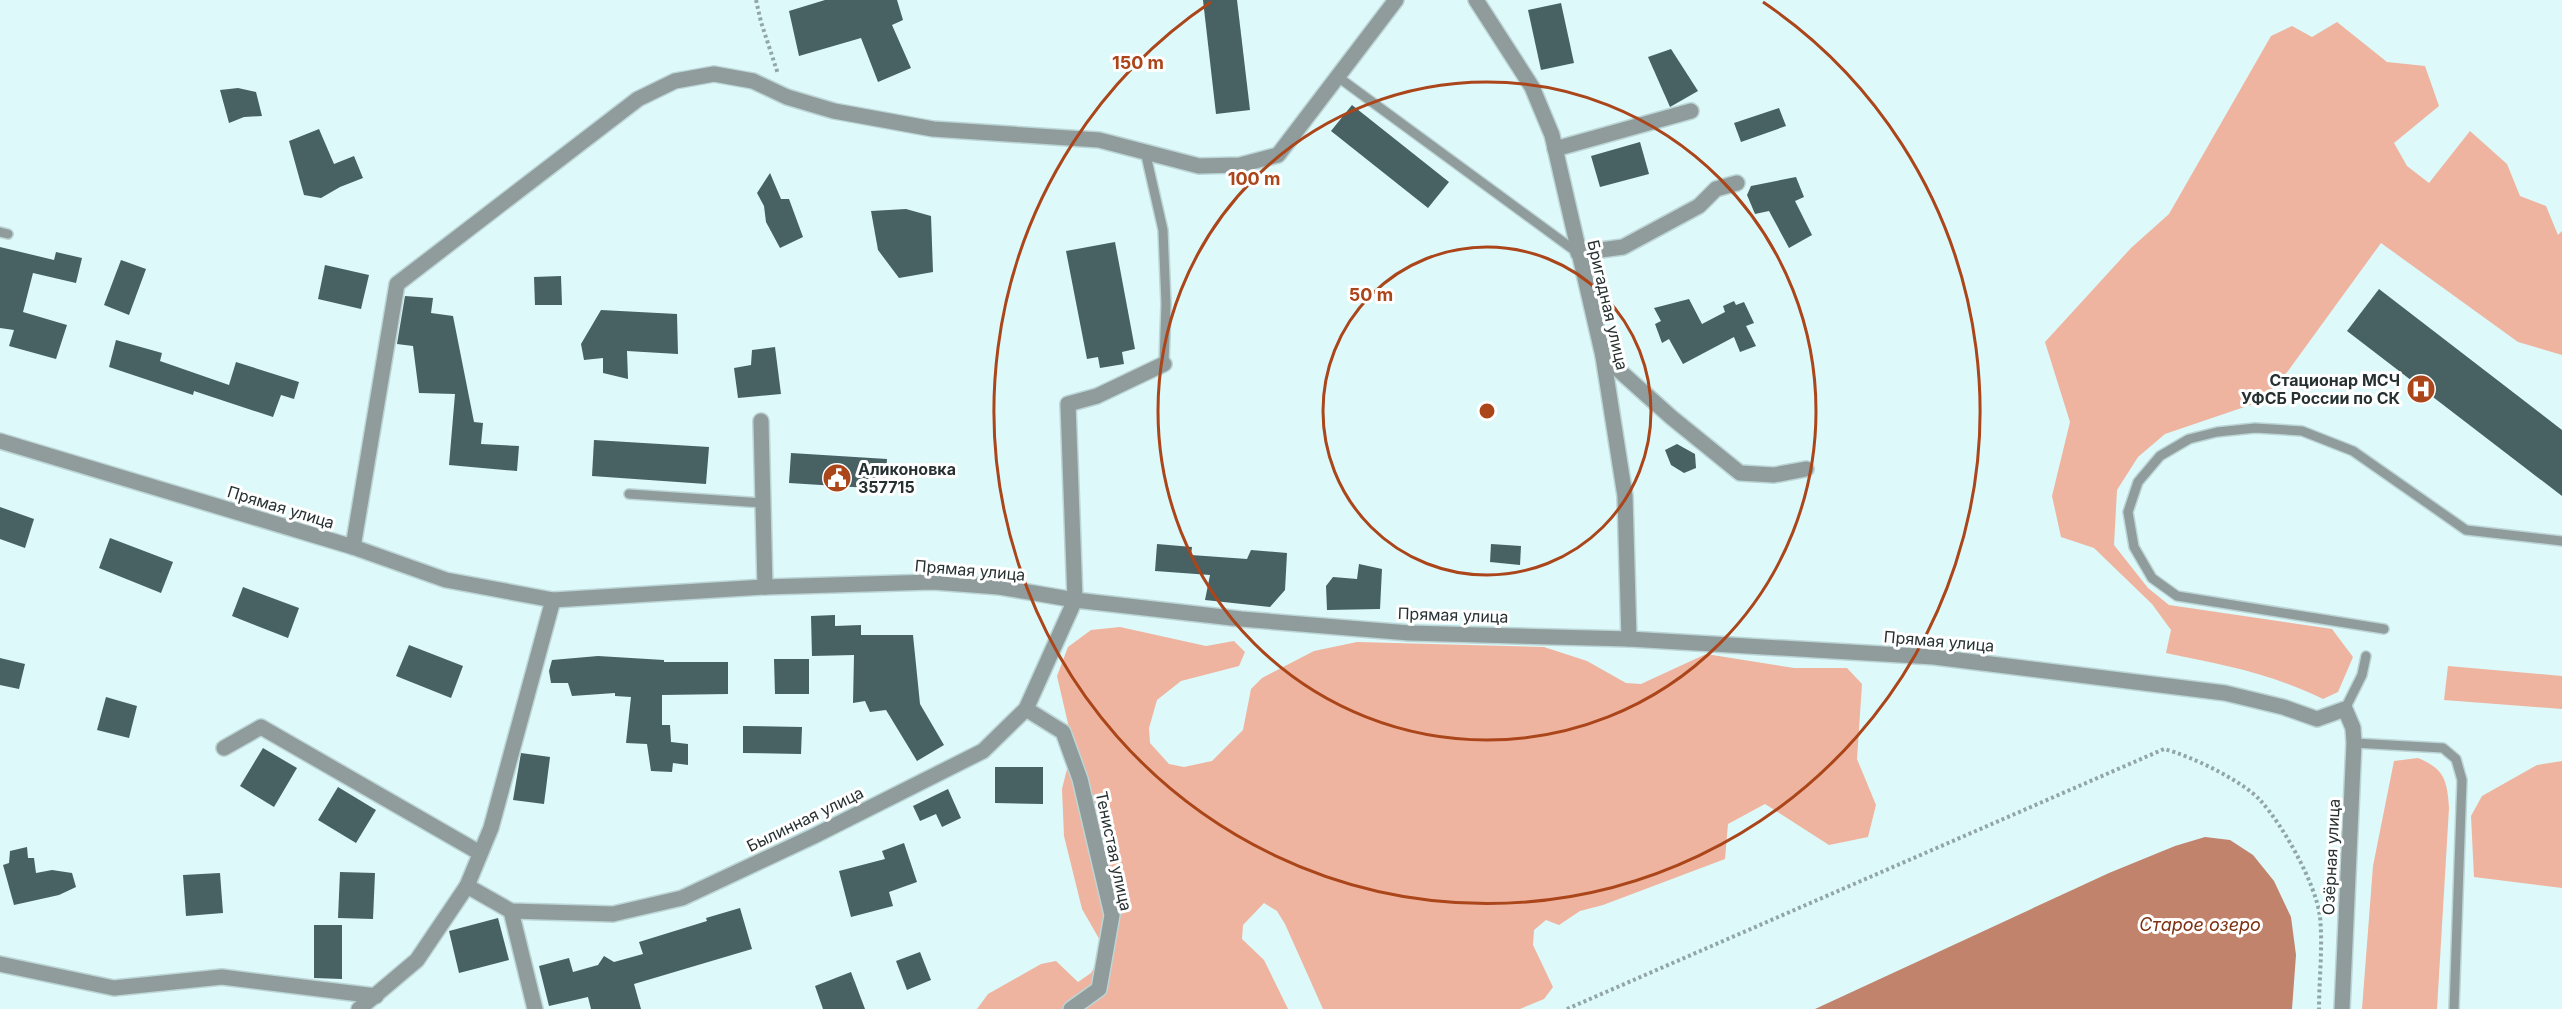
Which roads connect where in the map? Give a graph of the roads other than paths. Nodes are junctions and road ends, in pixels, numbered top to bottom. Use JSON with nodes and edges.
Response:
{"nodes":[{"id":1,"x":1396,"y":0,"type":"edge"},
{"id":2,"x":1476,"y":0,"type":"edge"},
{"id":3,"x":1338,"y":76,"type":"junction"},
{"id":4,"x":1690,"y":111,"type":"dead end"},
{"id":5,"x":1555,"y":149,"type":"junction"},
{"id":6,"x":1145,"y":151,"type":"junction"},
{"id":7,"x":1737,"y":183,"type":"dead end"},
{"id":8,"x":1578,"y":253,"type":"junction"},
{"id":9,"x":1603,"y":356,"type":"junction"},
{"id":10,"x":1164,"y":364,"type":"joint"},
{"id":11,"x":761,"y":422,"type":"dead end"},
{"id":12,"x":0,"y":441,"type":"edge"},
{"id":13,"x":1806,"y":469,"type":"dead end"},
{"id":14,"x":629,"y":494,"type":"dead end"},
{"id":15,"x":763,"y":503,"type":"junction"},
{"id":16,"x":2562,"y":541,"type":"edge"},
{"id":17,"x":353,"y":547,"type":"junction"},
{"id":18,"x":765,"y":587,"type":"junction"},
{"id":19,"x":553,"y":600,"type":"junction"},
{"id":20,"x":1075,"y":600,"type":"junction"},
{"id":21,"x":2384,"y":629,"type":"dead end"},
{"id":22,"x":1629,"y":639,"type":"junction"},
{"id":23,"x":2366,"y":656,"type":"dead end"},
{"id":24,"x":1026,"y":709,"type":"junction"},
{"id":25,"x":2345,"y":709,"type":"junction"},
{"id":26,"x":2354,"y":743,"type":"junction"},
{"id":27,"x":224,"y":748,"type":"dead end"},
{"id":28,"x":480,"y":853,"type":"junction"},
{"id":29,"x":467,"y":886,"type":"junction"},
{"id":30,"x":511,"y":911,"type":"junction"},
{"id":31,"x":0,"y":964,"type":"edge"},
{"id":32,"x":376,"y":996,"type":"junction"},
{"id":33,"x":358,"y":1009,"type":"edge"},
{"id":34,"x":535,"y":1009,"type":"edge"},
{"id":35,"x":1071,"y":1009,"type":"edge"},
{"id":36,"x":2342,"y":1009,"type":"edge"},
{"id":37,"x":2454,"y":1009,"type":"edge"}],
"edges":[{"from":1,"to":3,"type":"street"},
{"from":2,"to":5,"type":"street","name":"Бригадная улица"},
{"from":3,"to":6,"type":"street"},
{"from":3,"to":8,"type":"lane"},
{"from":4,"to":5,"type":"street"},
{"from":5,"to":8,"type":"street","name":"Бригадная улица"},
{"from":6,"to":10,"type":"lane"},
{"from":6,"to":17,"type":"street"},
{"from":7,"to":8,"type":"street"},
{"from":8,"to":9,"type":"street","name":"Бригадная улица"},
{"from":9,"to":13,"type":"street"},
{"from":9,"to":22,"type":"street","name":"Бригадная улица"},
{"from":10,"to":20,"type":"street"},
{"from":11,"to":15,"type":"street"},
{"from":12,"to":17,"type":"street","name":"Прямая улица"},
{"from":14,"to":15,"type":"lane"},
{"from":15,"to":18,"type":"street"},
{"from":16,"to":21,"type":"lane"},
{"from":17,"to":19,"type":"street","name":"Прямая улица"},
{"from":18,"to":19,"type":"street","name":"Прямая улица"},
{"from":18,"to":20,"type":"street","name":"Прямая улица"},
{"from":19,"to":28,"type":"street"},
{"from":20,"to":22,"type":"street","name":"Прямая улица"},
{"from":20,"to":24,"type":"street","name":"Былинная улица"},
{"from":22,"to":25,"type":"street","name":"Прямая улица"},
{"from":23,"to":25,"type":"lane"},
{"from":24,"to":30,"type":"street","name":"Былинная улица"},
{"from":24,"to":35,"type":"street","name":"Тенистая улица"},
{"from":25,"to":26,"type":"street","name":"Озёрная улица"},
{"from":26,"to":36,"type":"street","name":"Озёрная улица"},
{"from":26,"to":37,"type":"lane"},
{"from":27,"to":28,"type":"street"},
{"from":28,"to":29,"type":"street"},
{"from":29,"to":30,"type":"street","name":"Былинная улица"},
{"from":29,"to":32,"type":"street"},
{"from":30,"to":34,"type":"street"},
{"from":31,"to":32,"type":"street"},
{"from":32,"to":33,"type":"street"}]}
